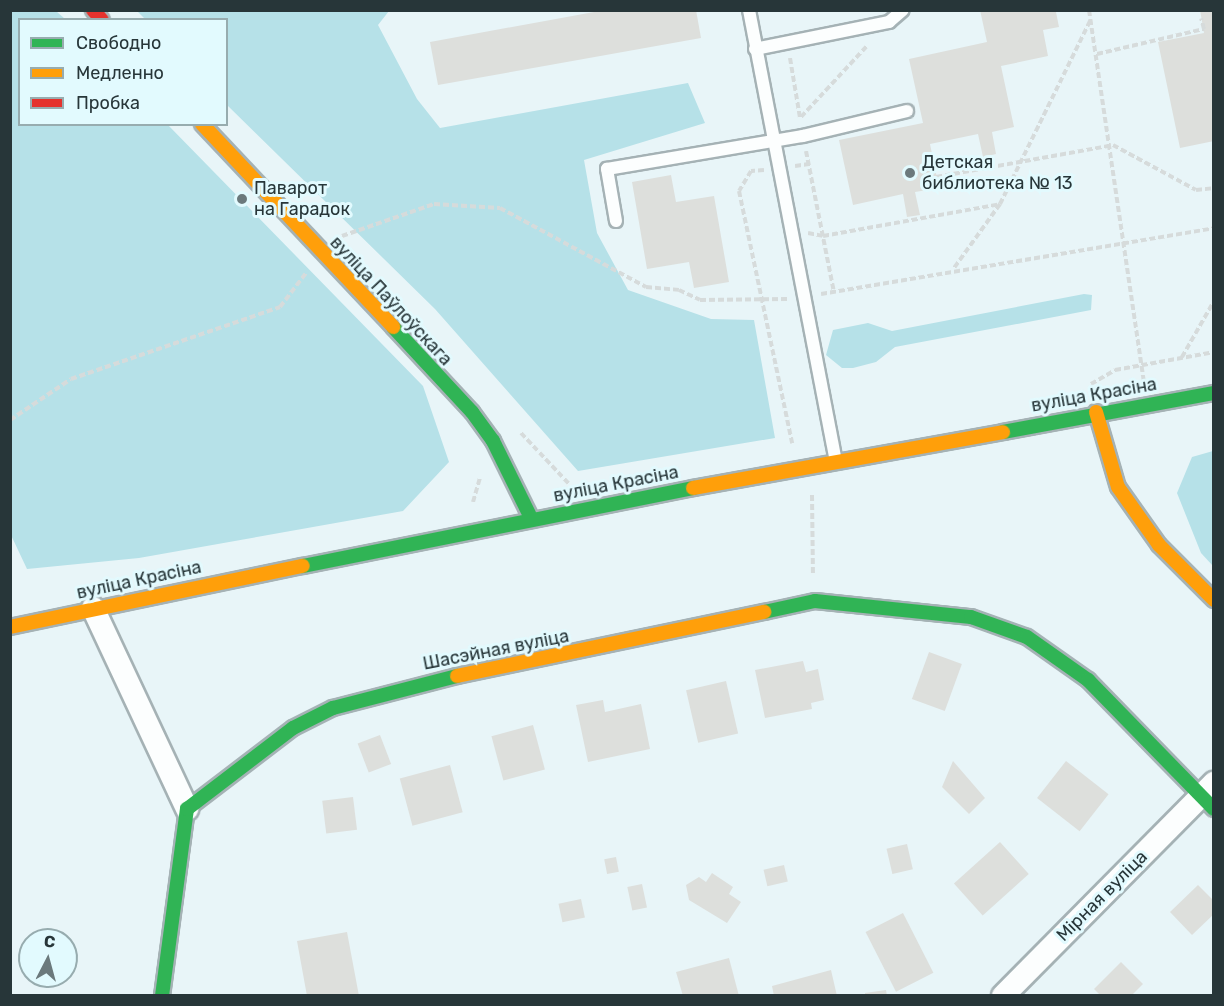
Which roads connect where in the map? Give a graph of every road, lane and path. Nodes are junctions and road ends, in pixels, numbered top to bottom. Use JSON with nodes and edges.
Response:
{"nodes":[{"id":1,"x":749,"y":10,"type":"edge"},
{"id":2,"x":903,"y":10,"type":"edge"},
{"id":3,"x":1089,"y":10,"type":"edge"},
{"id":4,"x":1202,"y":18,"type":"dead end"},
{"id":5,"x":1091,"y":20,"type":"junction"},
{"id":6,"x":787,"y":43,"type":"junction"},
{"id":7,"x":755,"y":49,"type":"junction"},
{"id":8,"x":1097,"y":54,"type":"junction"},
{"id":9,"x":907,"y":111,"type":"dead end"},
{"id":10,"x":800,"y":118,"type":"dead end"},
{"id":11,"x":204,"y":126,"type":"edge"},
{"id":12,"x":774,"y":140,"type":"junction"},
{"id":13,"x":1113,"y":145,"type":"junction"},
{"id":14,"x":1026,"y":158,"type":"junction"},
{"id":15,"x":809,"y":164,"type":"dead end"},
{"id":16,"x":779,"y":168,"type":"junction"},
{"id":17,"x":936,"y":177,"type":"dead end"},
{"id":18,"x":1214,"y":188,"type":"edge"},
{"id":19,"x":1000,"y":204,"type":"junction"},
{"id":20,"x":616,"y":221,"type":"dead end"},
{"id":21,"x":1214,"y":228,"type":"edge"},
{"id":22,"x":332,"y":229,"type":"dead end"},
{"id":23,"x":790,"y":230,"type":"junction"},
{"id":24,"x":340,"y":237,"type":"junction"},
{"id":25,"x":1125,"y":242,"type":"junction"},
{"id":26,"x":322,"y":254,"type":"junction"},
{"id":27,"x":954,"y":268,"type":"junction"},
{"id":28,"x":803,"y":296,"type":"junction"},
{"id":29,"x":1214,"y":301,"type":"edge"},
{"id":30,"x":760,"y":303,"type":"junction"},
{"id":31,"x":1182,"y":358,"type":"dead end"},
{"id":32,"x":1142,"y":366,"type":"dead end"},
{"id":33,"x":1214,"y":393,"type":"edge"},
{"id":34,"x":1096,"y":412,"type":"junction"},
{"id":35,"x":10,"y":420,"type":"edge"},
{"id":36,"x":793,"y":449,"type":"dead end"},
{"id":37,"x":836,"y":462,"type":"junction"},
{"id":38,"x":812,"y":488,"type":"dead end"},
{"id":39,"x":531,"y":518,"type":"junction"},
{"id":40,"x":1214,"y":600,"type":"edge"},
{"id":41,"x":815,"y":601,"type":"junction"},
{"id":42,"x":93,"y":608,"type":"junction"},
{"id":43,"x":28,"y":622,"type":"junction"},
{"id":44,"x":10,"y":627,"type":"edge"},
{"id":45,"x":10,"y":634,"type":"edge"},
{"id":46,"x":1209,"y":796,"type":"edge"},
{"id":47,"x":187,"y":809,"type":"junction"},
{"id":48,"x":162,"y":996,"type":"edge"},
{"id":49,"x":1003,"y":996,"type":"edge"}],
"edges":[{"from":1,"to":7,"type":"lane"},
{"from":2,"to":6,"type":"lane"},
{"from":3,"to":5,"type":"path"},
{"from":4,"to":8,"type":"path"},
{"from":5,"to":8,"type":"path"},
{"from":5,"to":14,"type":"path"},
{"from":6,"to":7,"type":"lane"},
{"from":6,"to":10,"type":"path"},
{"from":7,"to":12,"type":"lane"},
{"from":8,"to":13,"type":"path"},
{"from":9,"to":12,"type":"lane"},
{"from":11,"to":26,"type":"street","name":"вуліца Паўлоўскага"},
{"from":12,"to":16,"type":"lane"},
{"from":12,"to":20,"type":"lane"},
{"from":13,"to":14,"type":"path"},
{"from":13,"to":18,"type":"path"},
{"from":13,"to":25,"type":"path"},
{"from":14,"to":17,"type":"path"},
{"from":14,"to":19,"type":"path"},
{"from":15,"to":16,"type":"path"},
{"from":16,"to":23,"type":"lane"},
{"from":16,"to":30,"type":"path"},
{"from":19,"to":23,"type":"path"},
{"from":19,"to":27,"type":"path"},
{"from":21,"to":25,"type":"path"},
{"from":22,"to":24,"type":"path"},
{"from":23,"to":28,"type":"lane"},
{"from":24,"to":26,"type":"path"},
{"from":24,"to":30,"type":"path"},
{"from":25,"to":27,"type":"path"},
{"from":25,"to":32,"type":"path"},
{"from":26,"to":35,"type":"path"},
{"from":26,"to":39,"type":"street","name":"вуліца Паўлоўскага"},
{"from":27,"to":28,"type":"path"},
{"from":28,"to":30,"type":"path"},
{"from":28,"to":37,"type":"lane"},
{"from":29,"to":31,"type":"path"},
{"from":30,"to":36,"type":"path"},
{"from":33,"to":34,"type":"street","name":"вуліца Красіна"},
{"from":34,"to":37,"type":"street","name":"вуліца Красіна"},
{"from":34,"to":40,"type":"street"},
{"from":37,"to":39,"type":"street","name":"вуліца Красіна"},
{"from":38,"to":41,"type":"path"},
{"from":39,"to":42,"type":"street","name":"вуліца Красіна"},
{"from":41,"to":46,"type":"street","name":"Шасэйная вуліца"},
{"from":41,"to":47,"type":"street","name":"Шасэйная вуліца"},
{"from":42,"to":43,"type":"street","name":"вуліца Красіна"},
{"from":42,"to":47,"type":"street"},
{"from":43,"to":44,"type":"street","name":"вуліца Красіна"},
{"from":43,"to":45,"type":"street","name":"вуліца Красіна"},
{"from":46,"to":49,"type":"street","name":"Мірная вуліца"},
{"from":47,"to":48,"type":"street"}]}
